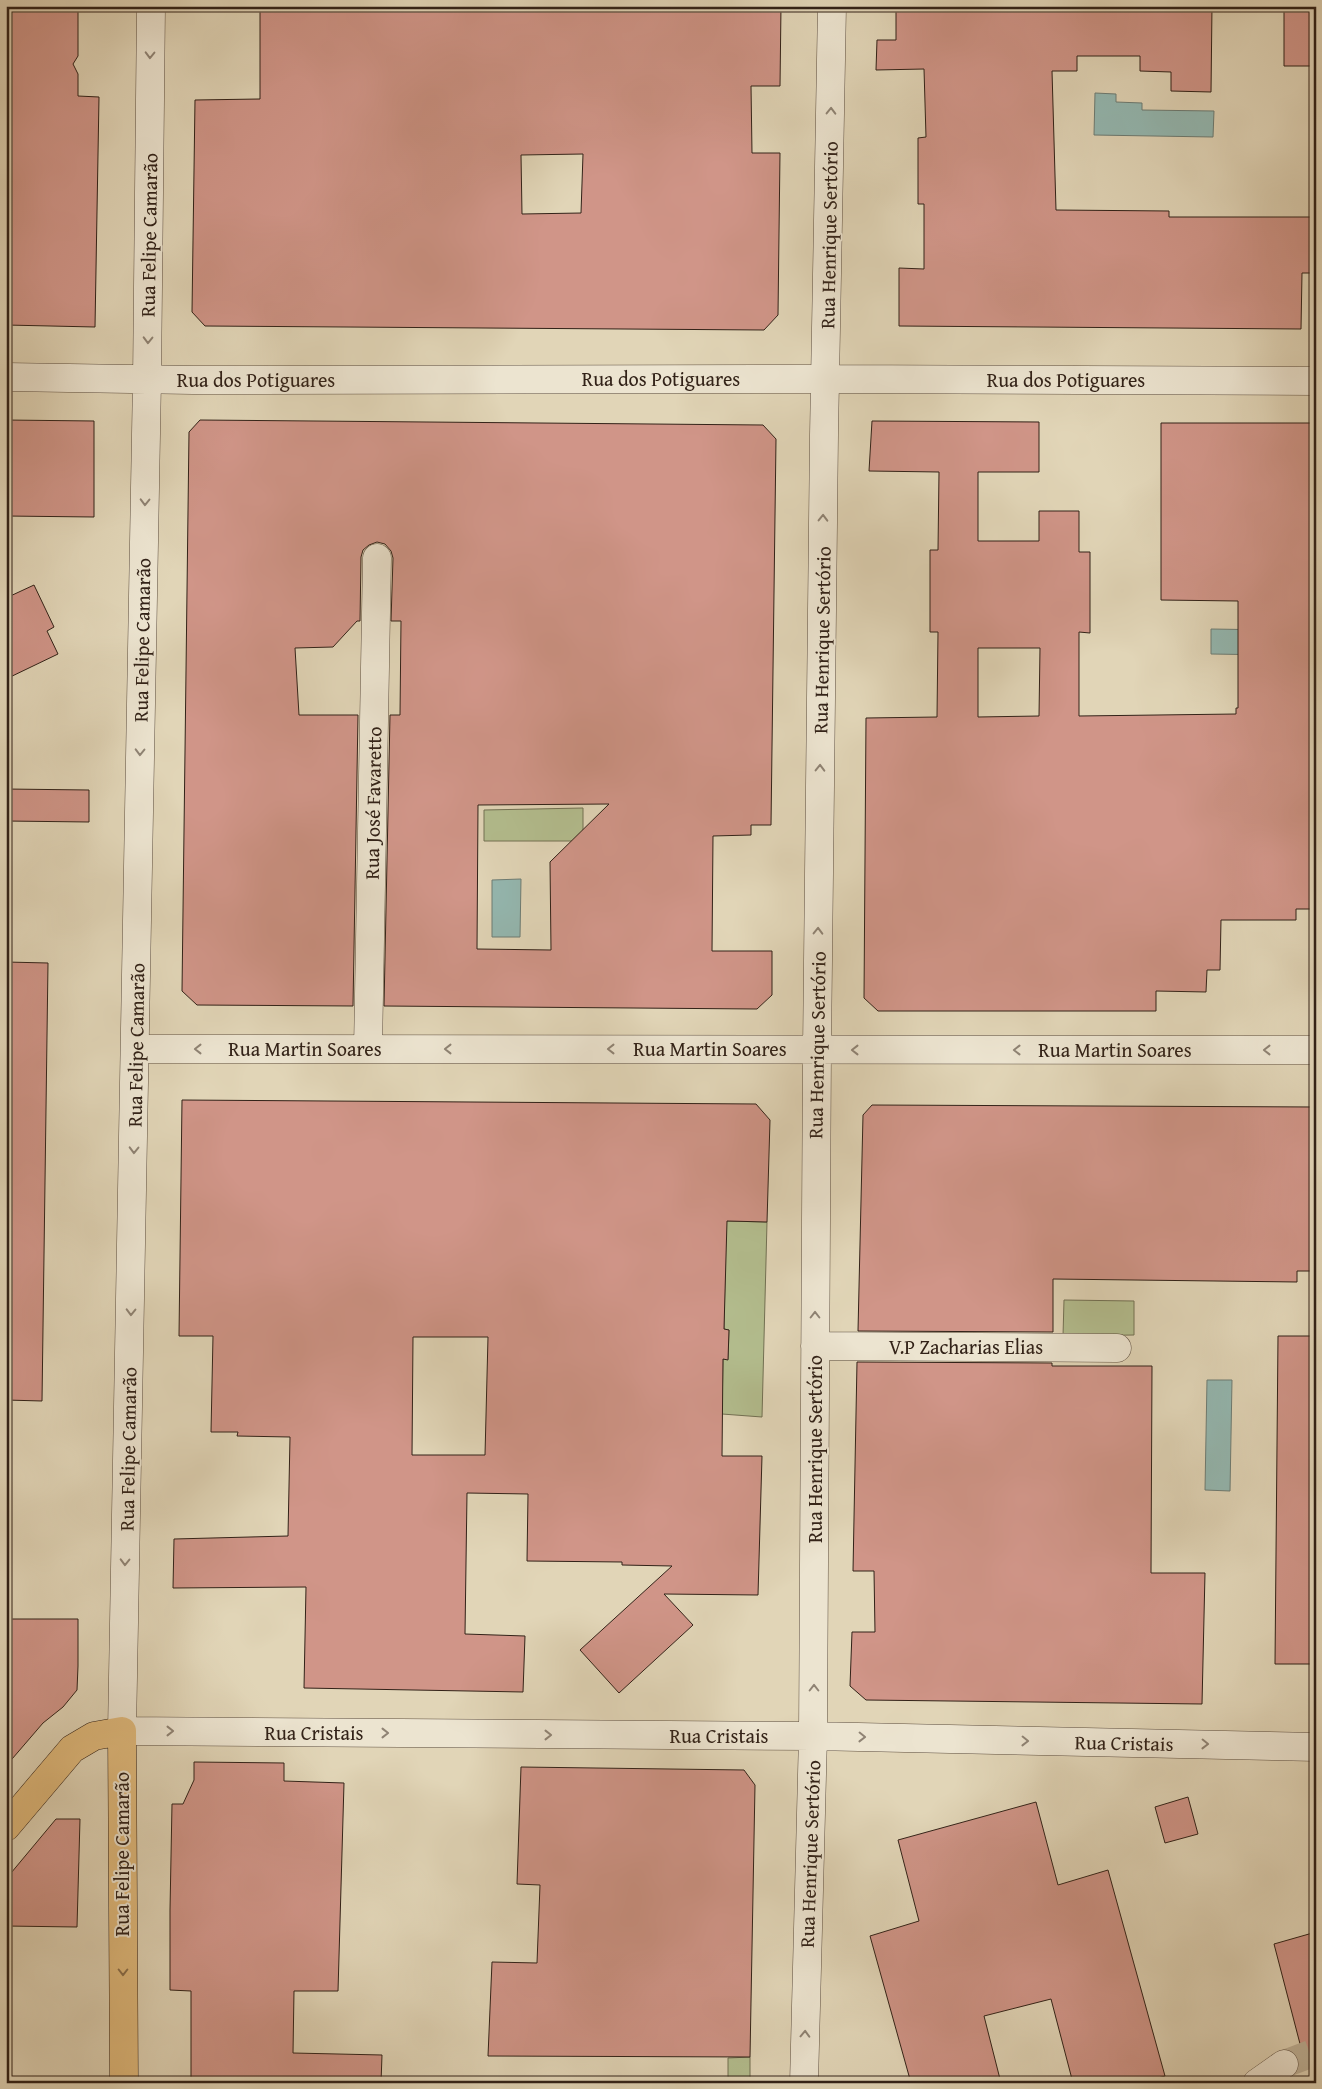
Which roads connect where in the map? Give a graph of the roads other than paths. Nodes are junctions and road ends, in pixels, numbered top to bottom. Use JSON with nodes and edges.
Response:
{"nodes":[{"id":1,"x":151,"y":6,"type":"edge"},
{"id":2,"x":832,"y":6,"type":"edge"},
{"id":3,"x":6,"y":377,"type":"edge"},
{"id":4,"x":826,"y":379,"type":"junction"},
{"id":5,"x":147,"y":380,"type":"junction"},
{"id":6,"x":1316,"y":381,"type":"edge"},
{"id":7,"x":377,"y":558,"type":"dead end"},
{"id":8,"x":135,"y":1049,"type":"junction"},
{"id":9,"x":368,"y":1049,"type":"junction"},
{"id":10,"x":817,"y":1050,"type":"junction"},
{"id":11,"x":1316,"y":1050,"type":"edge"},
{"id":12,"x":815,"y":1346,"type":"junction"},
{"id":13,"x":1118,"y":1348,"type":"dead end"},
{"id":14,"x":122,"y":1731,"type":"junction"},
{"id":15,"x":814,"y":1736,"type":"junction"},
{"id":16,"x":1316,"y":1746,"type":"edge"},
{"id":17,"x":6,"y":1827,"type":"edge"},
{"id":18,"x":1284,"y":2064,"type":"tunnel mouth"},
{"id":19,"x":124,"y":2083,"type":"edge"},
{"id":20,"x":804,"y":2083,"type":"edge"},
{"id":21,"x":1258,"y":2083,"type":"edge"}],
"edges":[{"from":1,"to":5,"type":"street","name":"Rua Felipe Camarão","one_way":true},
{"from":4,"to":2,"type":"street","name":"Rua Henrique Sertório","one_way":true},
{"from":3,"to":5,"type":"street","name":"Rua dos Potiguares"},
{"from":4,"to":5,"type":"street","name":"Rua dos Potiguares"},
{"from":4,"to":6,"type":"street","name":"Rua dos Potiguares"},
{"from":10,"to":4,"type":"street","name":"Rua Henrique Sertório","one_way":true},
{"from":5,"to":8,"type":"street","name":"Rua Felipe Camarão","one_way":true},
{"from":7,"to":9,"type":"street","name":"Rua José Favaretto"},
{"from":9,"to":8,"type":"street","name":"Rua Martin Soares","one_way":true},
{"from":8,"to":14,"type":"street","name":"Rua Felipe Camarão","one_way":true},
{"from":10,"to":9,"type":"street","name":"Rua Martin Soares","one_way":true},
{"from":11,"to":10,"type":"street","name":"Rua Martin Soares","one_way":true},
{"from":12,"to":10,"type":"street","name":"Rua Henrique Sertório","one_way":true},
{"from":12,"to":13,"type":"street","name":"V.P Zacharias Elias"},
{"from":15,"to":12,"type":"street","name":"Rua Henrique Sertório","one_way":true},
{"from":14,"to":15,"type":"street","name":"Rua Cristais","one_way":true},
{"from":14,"to":17,"type":"main road"},
{"from":14,"to":19,"type":"main road","name":"Rua Felipe Camarão","one_way":true},
{"from":15,"to":16,"type":"street","name":"Rua Cristais","one_way":true},
{"from":20,"to":15,"type":"street","name":"Rua Henrique Sertório","one_way":true},
{"from":18,"to":21,"type":"street"}]}
